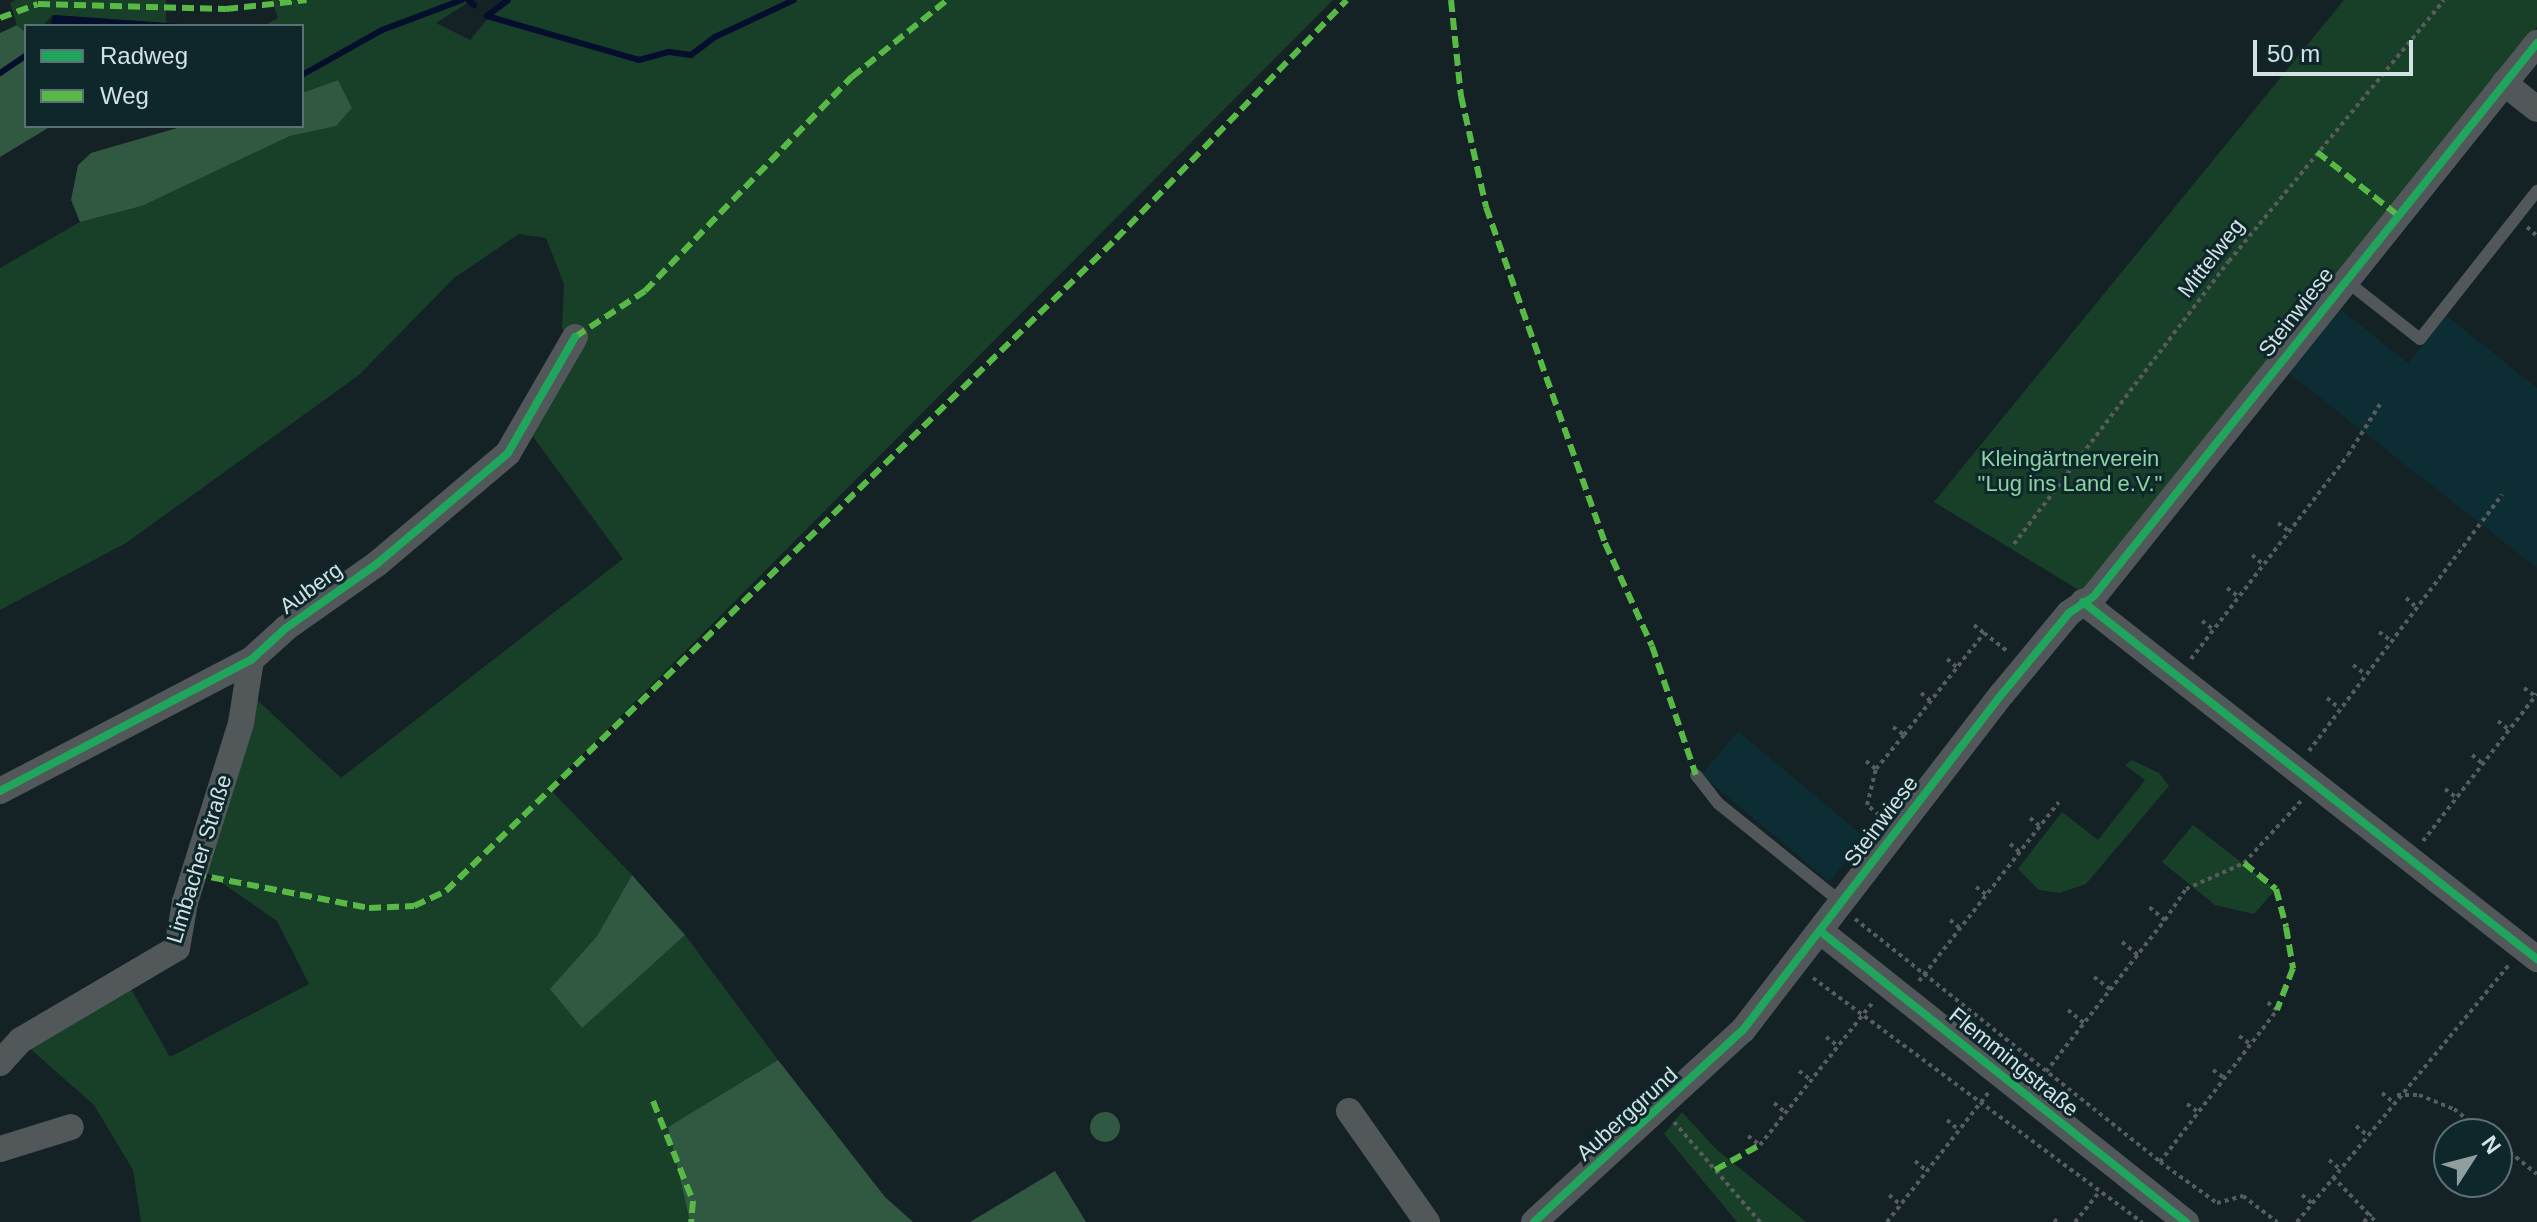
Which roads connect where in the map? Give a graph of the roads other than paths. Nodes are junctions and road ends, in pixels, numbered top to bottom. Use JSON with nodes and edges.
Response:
{"nodes":[{"id":1,"x":2537,"y":43,"type":"edge"},
{"id":2,"x":2504,"y":83,"type":"junction"},
{"id":3,"x":2537,"y":109,"type":"edge"},
{"id":4,"x":2537,"y":191,"type":"edge"},
{"id":5,"x":2345,"y":280,"type":"junction"},
{"id":6,"x":575,"y":337,"type":"dead end"},
{"id":7,"x":2083,"y":602,"type":"junction"},
{"id":8,"x":251,"y":660,"type":"junction"},
{"id":9,"x":1696,"y":775,"type":"dead end"},
{"id":10,"x":0,"y":791,"type":"edge"},
{"id":11,"x":1845,"y":908,"type":"junction"},
{"id":12,"x":1820,"y":931,"type":"junction"},
{"id":13,"x":2530,"y":954,"type":"edge"},
{"id":14,"x":1743,"y":1030,"type":"joint"},
{"id":15,"x":0,"y":1063,"type":"edge"},
{"id":16,"x":1349,"y":1111,"type":"dead end"},
{"id":17,"x":71,"y":1127,"type":"dead end"},
{"id":18,"x":0,"y":1149,"type":"edge"},
{"id":19,"x":1427,"y":1222,"type":"edge"},
{"id":20,"x":1534,"y":1222,"type":"edge"},
{"id":21,"x":2186,"y":1222,"type":"edge"}],
"edges":[{"from":1,"to":2,"type":"street","name":"Steinwiese"},
{"from":2,"to":3,"type":"street"},
{"from":2,"to":5,"type":"street","name":"Steinwiese"},
{"from":4,"to":5,"type":"lane"},
{"from":5,"to":7,"type":"street","name":"Steinwiese"},
{"from":6,"to":8,"type":"street","name":"Auberg"},
{"from":7,"to":11,"type":"street","name":"Steinwiese"},
{"from":7,"to":13,"type":"street"},
{"from":8,"to":10,"type":"street","name":"Auberg"},
{"from":8,"to":15,"type":"street","name":"Limbacher Straße"},
{"from":9,"to":11,"type":"lane"},
{"from":11,"to":12,"type":"street","name":"Steinwiese"},
{"from":12,"to":14,"type":"street","name":"Steinwiese"},
{"from":12,"to":21,"type":"street","name":"Flemmingstraße"},
{"from":14,"to":20,"type":"street","name":"Auberggrund"},
{"from":16,"to":19,"type":"street"},
{"from":17,"to":18,"type":"street"}]}
